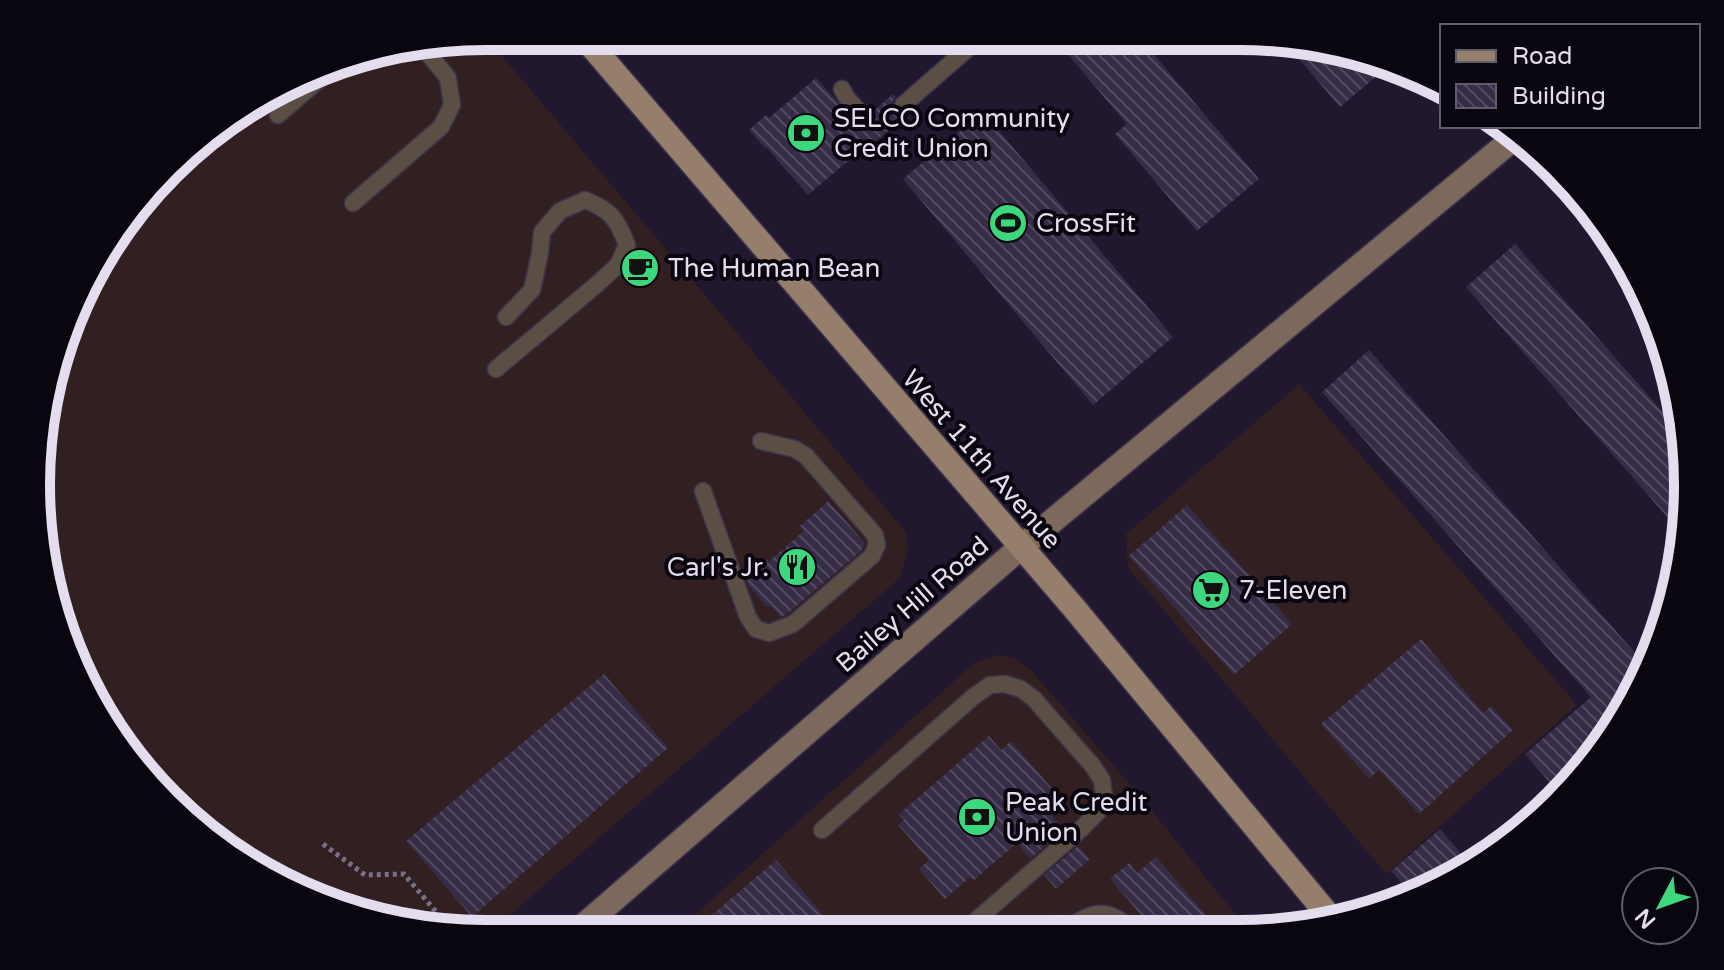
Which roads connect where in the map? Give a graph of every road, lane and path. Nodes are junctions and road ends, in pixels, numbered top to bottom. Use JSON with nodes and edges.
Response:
{"nodes":[{"id":1,"x":595,"y":50,"type":"edge"},
{"id":2,"x":966,"y":50,"type":"edge"},
{"id":3,"x":428,"y":54,"type":"edge"},
{"id":4,"x":311,"y":87,"type":"edge"},
{"id":5,"x":842,"y":89,"type":"dead end"},
{"id":6,"x":903,"y":105,"type":"dead end"},
{"id":7,"x":278,"y":115,"type":"dead end"},
{"id":8,"x":865,"y":118,"type":"dead end"},
{"id":9,"x":1508,"y":143,"type":"edge"},
{"id":10,"x":353,"y":203,"type":"dead end"},
{"id":11,"x":506,"y":317,"type":"dead end"},
{"id":12,"x":496,"y":369,"type":"dead end"},
{"id":13,"x":761,"y":441,"type":"dead end"},
{"id":14,"x":703,"y":491,"type":"dead end"},
{"id":15,"x":1021,"y":547,"type":"junction"},
{"id":16,"x":822,"y":830,"type":"dead end"},
{"id":17,"x":323,"y":844,"type":"dead end"},
{"id":18,"x":1325,"y":912,"type":"edge"},
{"id":19,"x":441,"y":917,"type":"edge"},
{"id":20,"x":590,"y":920,"type":"edge"},
{"id":21,"x":977,"y":920,"type":"edge"},
{"id":22,"x":1080,"y":920,"type":"edge"},
{"id":23,"x":1121,"y":920,"type":"edge"}],
"edges":[{"from":1,"to":15,"type":"main road","name":"West 11th Avenue"},
{"from":2,"to":6,"type":"lane"},
{"from":3,"to":10,"type":"lane"},
{"from":4,"to":7,"type":"lane"},
{"from":5,"to":8,"type":"lane"},
{"from":9,"to":15,"type":"main road","name":"Bailey Hill Road"},
{"from":11,"to":12,"type":"lane"},
{"from":13,"to":14,"type":"lane"},
{"from":15,"to":18,"type":"main road","name":"West 11th Avenue"},
{"from":15,"to":20,"type":"main road","name":"Bailey Hill Road"},
{"from":16,"to":21,"type":"lane"},
{"from":17,"to":19,"type":"path"},
{"from":22,"to":23,"type":"lane"}]}
